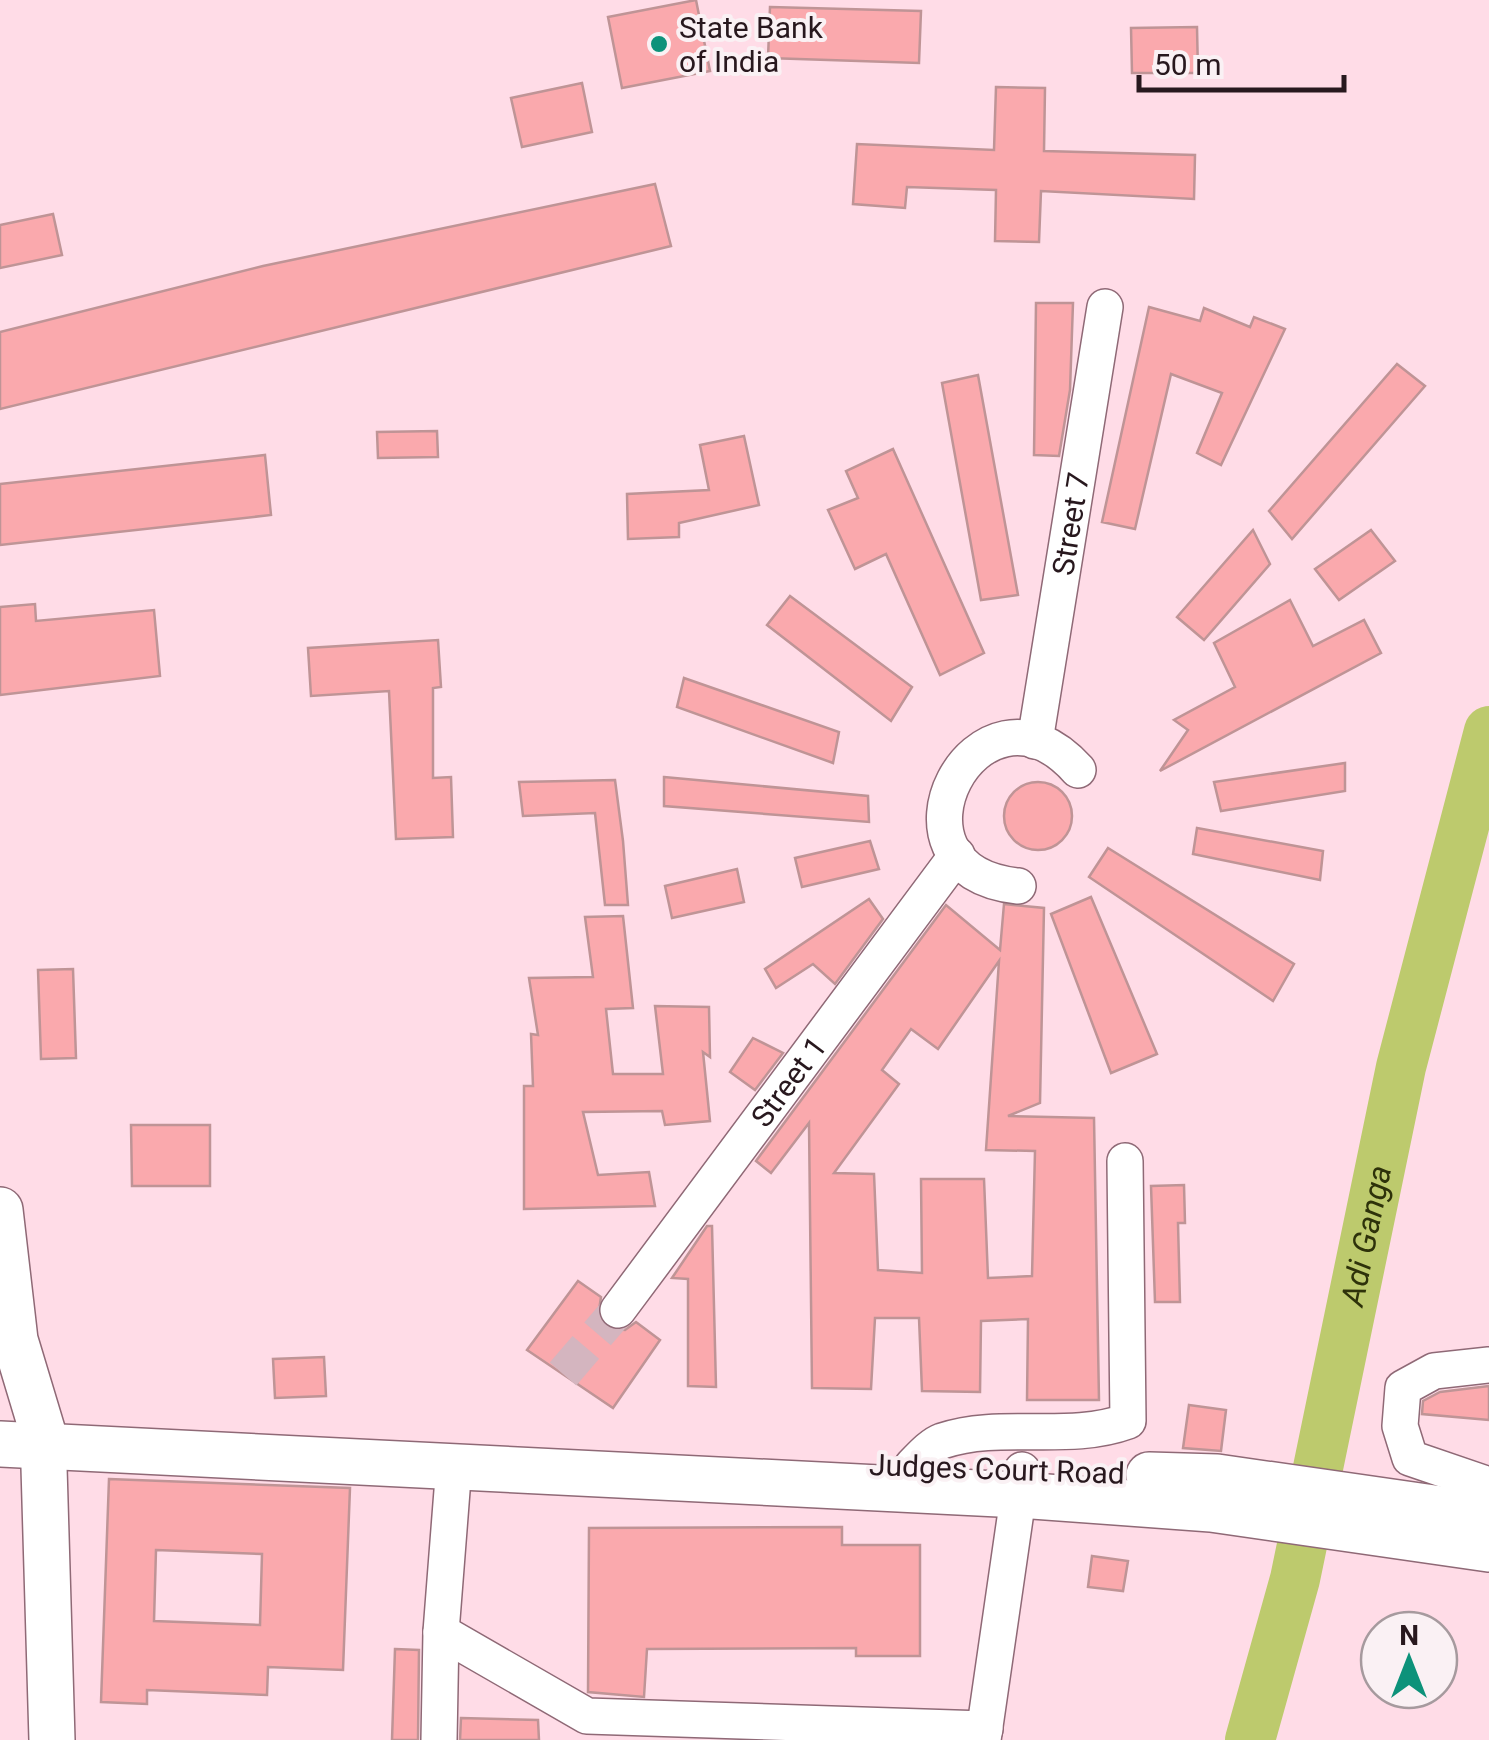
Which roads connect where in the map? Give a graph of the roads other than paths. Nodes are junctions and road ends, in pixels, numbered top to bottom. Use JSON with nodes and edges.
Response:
{"nodes":[{"id":1,"x":1105,"y":308,"type":"dead end"},
{"id":2,"x":1035,"y":740,"type":"junction"},
{"id":3,"x":1078,"y":770,"type":"dead end"},
{"id":4,"x":957,"y":855,"type":"junction"},
{"id":5,"x":1018,"y":886,"type":"dead end"},
{"id":6,"x":1125,"y":1161,"type":"dead end"},
{"id":7,"x":0,"y":1210,"type":"edge"},
{"id":8,"x":618,"y":1310,"type":"tunnel mouth"},
{"id":9,"x":1489,"y":1366,"type":"edge"},
{"id":10,"x":29,"y":1436,"type":"edge"},
{"id":11,"x":0,"y":1444,"type":"edge"},
{"id":12,"x":454,"y":1465,"type":"junction"},
{"id":13,"x":912,"y":1466,"type":"junction"},
{"id":14,"x":1489,"y":1485,"type":"edge"},
{"id":15,"x":1009,"y":1487,"type":"junction"},
{"id":16,"x":1214,"y":1493,"type":"junction"},
{"id":17,"x":1489,"y":1516,"type":"edge"},
{"id":18,"x":1489,"y":1549,"type":"edge"},
{"id":19,"x":441,"y":1632,"type":"junction"},
{"id":20,"x":52,"y":1721,"type":"edge"},
{"id":21,"x":984,"y":1735,"type":"edge"},
{"id":22,"x":438,"y":1740,"type":"edge"}],
"edges":[{"from":1,"to":2,"type":"street","name":"Street 7"},
{"from":2,"to":3,"type":"street"},
{"from":2,"to":4,"type":"street"},
{"from":4,"to":5,"type":"street"},
{"from":4,"to":8,"type":"street","name":"Street 1"},
{"from":6,"to":13,"type":"street"},
{"from":7,"to":10,"type":"main road"},
{"from":9,"to":14,"type":"street"},
{"from":10,"to":11,"type":"main road"},
{"from":10,"to":12,"type":"main road"},
{"from":10,"to":13,"type":"main road","name":"Judges Court Road"},
{"from":10,"to":20,"type":"main road"},
{"from":12,"to":15,"type":"main road"},
{"from":12,"to":19,"type":"street"},
{"from":13,"to":15,"type":"main road","name":"Judges Court Road"},
{"from":15,"to":16,"type":"main road","name":"Judges Court Road"},
{"from":15,"to":21,"type":"street"},
{"from":16,"to":17,"type":"main road","name":"Judges Court Road"},
{"from":16,"to":18,"type":"main road","name":"Judges Court Road"},
{"from":19,"to":21,"type":"street"},
{"from":19,"to":22,"type":"street"}]}
